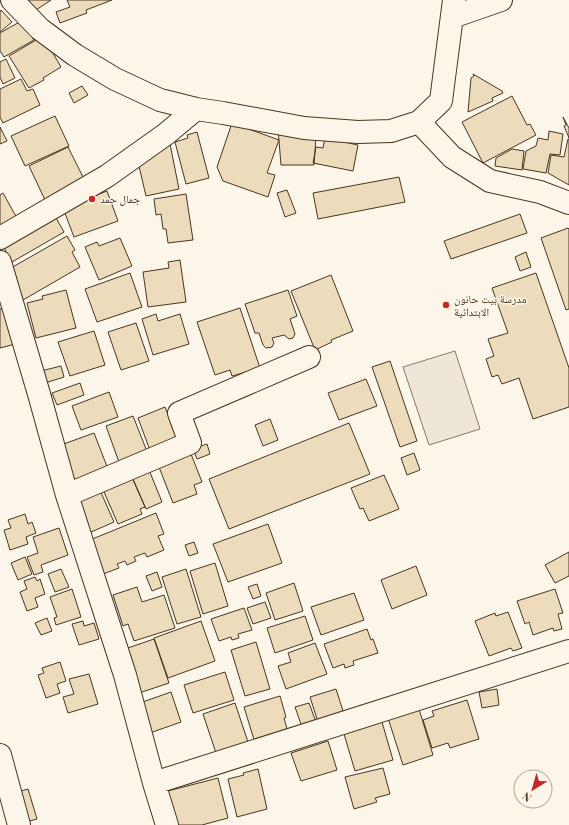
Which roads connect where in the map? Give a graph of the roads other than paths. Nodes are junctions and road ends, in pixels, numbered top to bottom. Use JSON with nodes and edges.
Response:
{"nodes":[{"id":1,"x":12,"y":0,"type":"edge"},
{"id":2,"x":501,"y":0,"type":"edge"},
{"id":3,"x":453,"y":8,"type":"edge"},
{"id":4,"x":196,"y":109,"type":"junction"},
{"id":5,"x":418,"y":122,"type":"junction"},
{"id":6,"x":569,"y":203,"type":"edge"},
{"id":7,"x":0,"y":238,"type":"edge"},
{"id":8,"x":0,"y":262,"type":"edge"},
{"id":9,"x":309,"y":357,"type":"dead end"},
{"id":10,"x":66,"y":495,"type":"junction"},
{"id":11,"x":569,"y":651,"type":"edge"},
{"id":12,"x":0,"y":755,"type":"edge"},
{"id":13,"x":154,"y":783,"type":"junction"},
{"id":14,"x":19,"y":825,"type":"edge"},
{"id":15,"x":168,"y":825,"type":"edge"}],
"edges":[{"from":1,"to":4,"type":"street"},
{"from":2,"to":3,"type":"street"},
{"from":3,"to":5,"type":"street"},
{"from":4,"to":5,"type":"street"},
{"from":4,"to":7,"type":"street"},
{"from":5,"to":6,"type":"street"},
{"from":8,"to":10,"type":"street"},
{"from":9,"to":10,"type":"street"},
{"from":10,"to":13,"type":"street"},
{"from":11,"to":13,"type":"street"},
{"from":12,"to":14,"type":"street"},
{"from":13,"to":15,"type":"street"}]}
